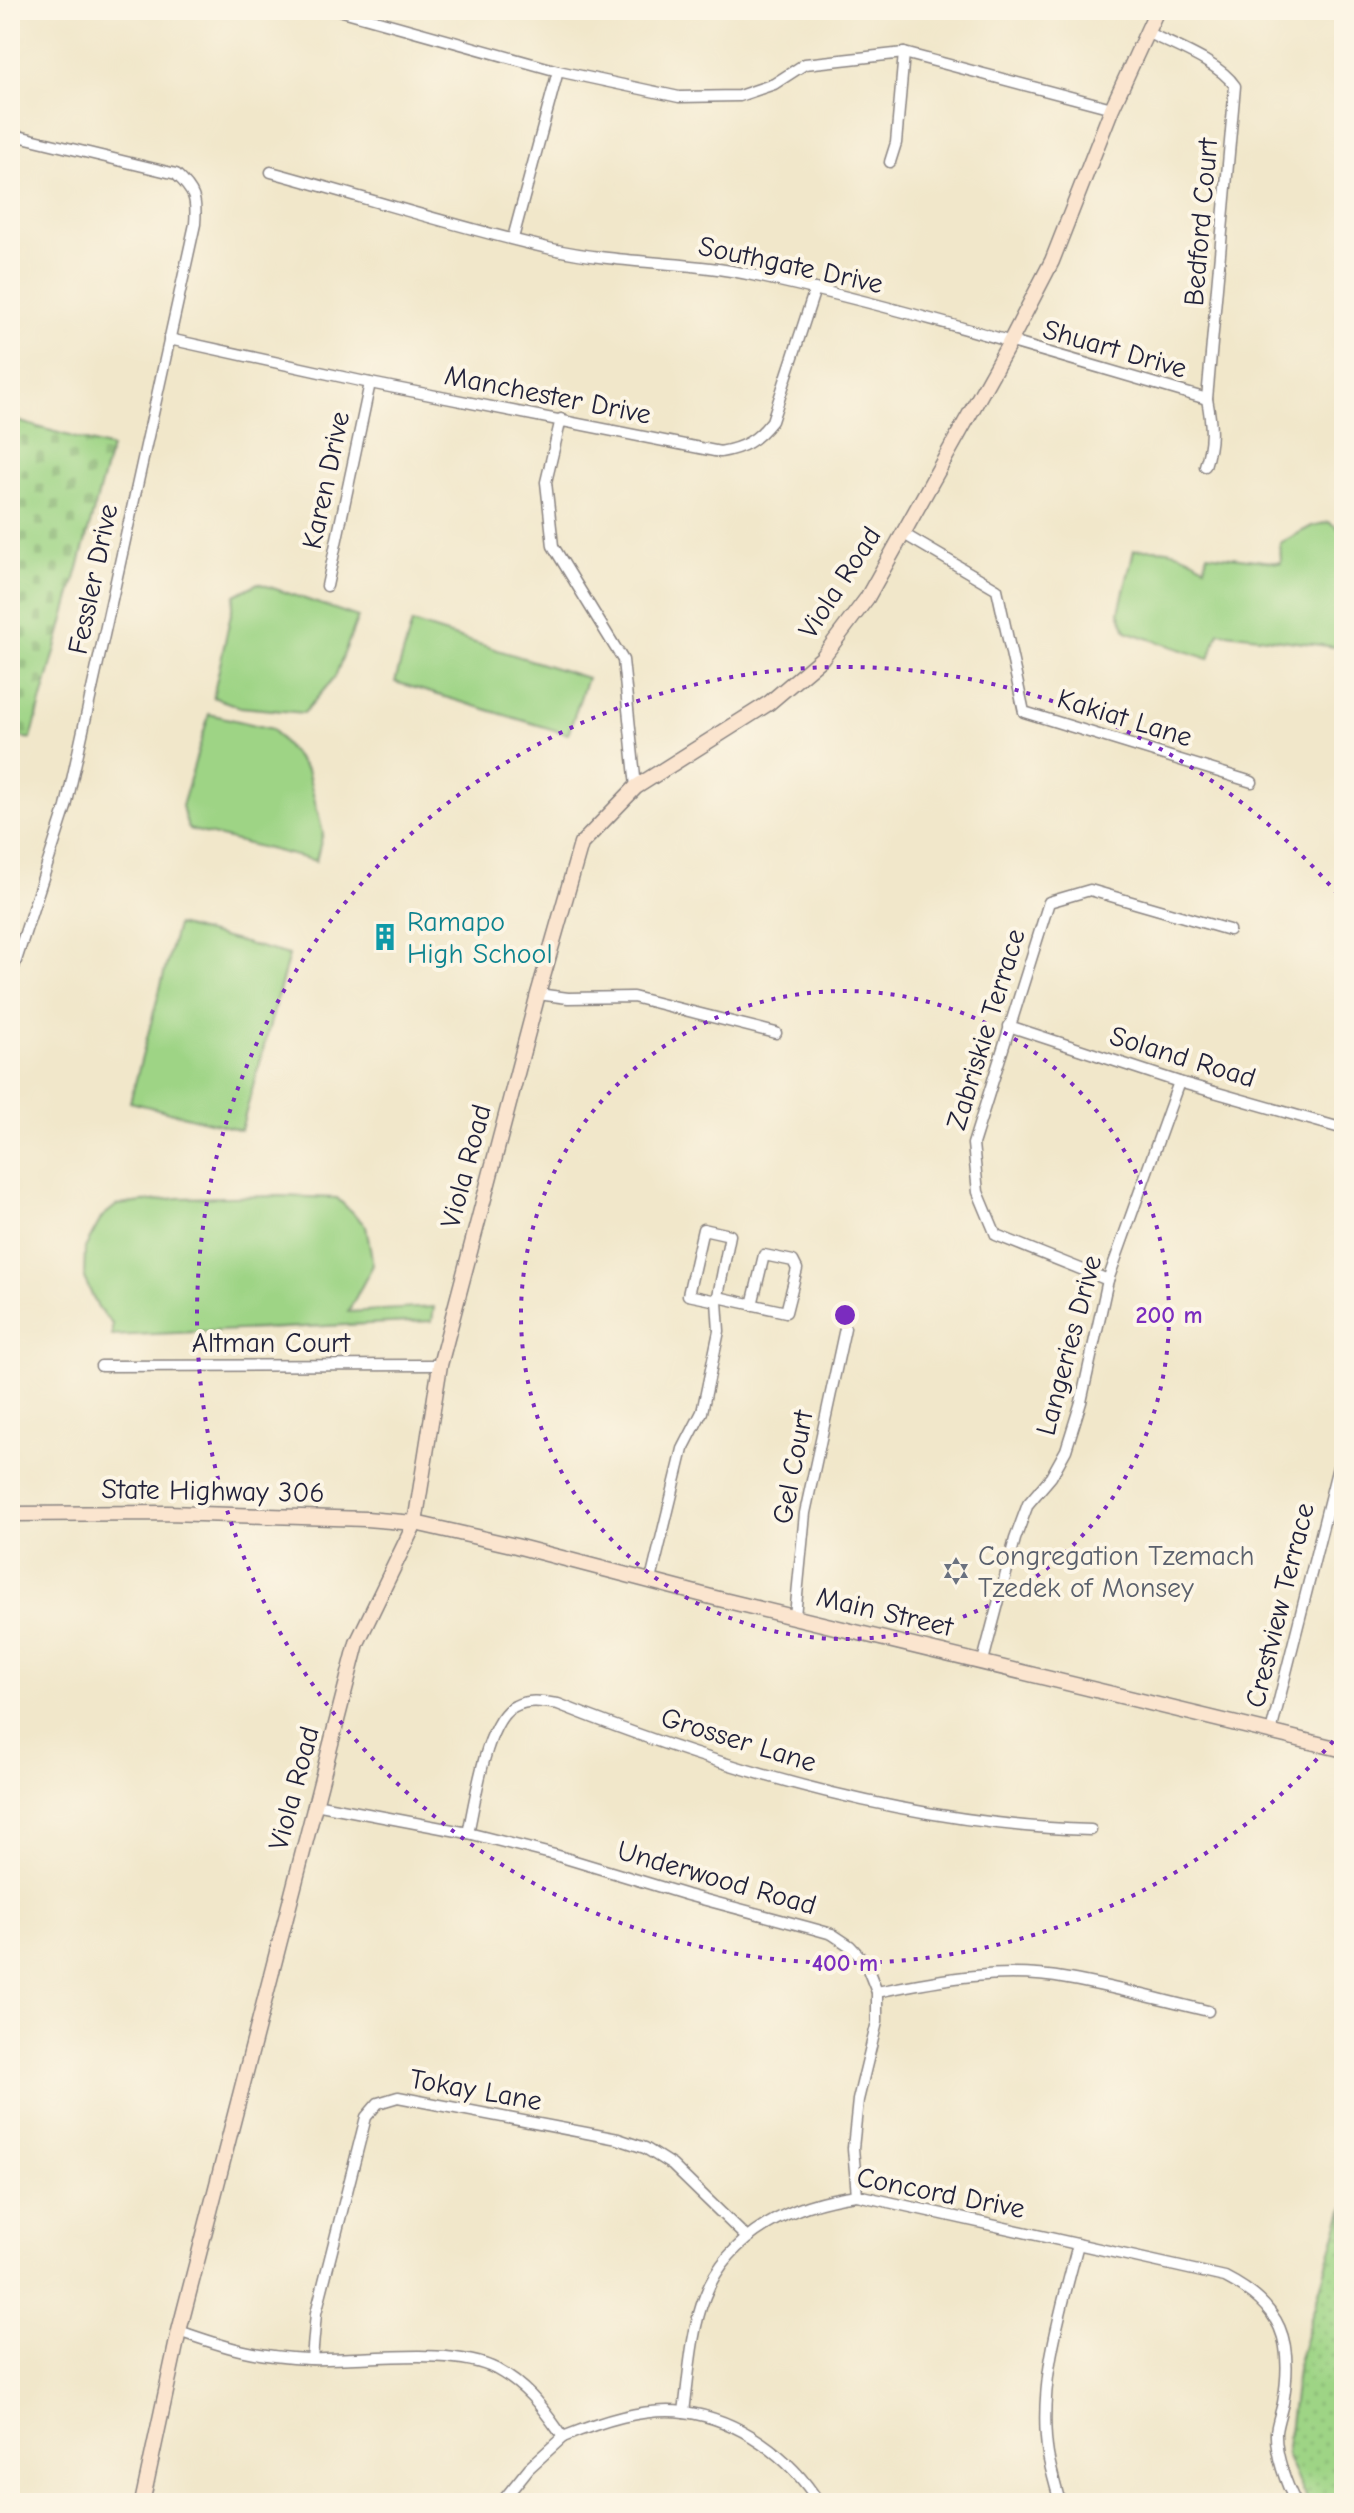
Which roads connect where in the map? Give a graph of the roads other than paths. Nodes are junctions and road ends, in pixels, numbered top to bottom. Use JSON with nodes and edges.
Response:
{"nodes":[{"id":1,"x":339,"y":10,"type":"edge"},
{"id":2,"x":1157,"y":10,"type":"edge"},
{"id":3,"x":1146,"y":32,"type":"junction"},
{"id":4,"x":904,"y":53,"type":"junction"},
{"id":5,"x":558,"y":71,"type":"junction"},
{"id":6,"x":1112,"y":108,"type":"junction"},
{"id":7,"x":12,"y":134,"type":"edge"},
{"id":8,"x":10,"y":148,"type":"edge"},
{"id":9,"x":890,"y":162,"type":"dead end"},
{"id":10,"x":271,"y":172,"type":"dead end"},
{"id":11,"x":513,"y":238,"type":"junction"},
{"id":12,"x":815,"y":289,"type":"junction"},
{"id":13,"x":1344,"y":322,"type":"edge"},
{"id":14,"x":1344,"y":329,"type":"edge"},
{"id":15,"x":169,"y":339,"type":"junction"},
{"id":16,"x":1010,"y":342,"type":"junction"},
{"id":17,"x":370,"y":383,"type":"junction"},
{"id":18,"x":1207,"y":399,"type":"junction"},
{"id":19,"x":561,"y":419,"type":"junction"},
{"id":20,"x":1205,"y":466,"type":"dead end"},
{"id":21,"x":902,"y":533,"type":"junction"},
{"id":22,"x":327,"y":586,"type":"dead end"},
{"id":23,"x":1252,"y":782,"type":"dead end"},
{"id":24,"x":636,"y":787,"type":"junction"},
{"id":25,"x":1229,"y":930,"type":"dead end"},
{"id":26,"x":10,"y":979,"type":"edge"},
{"id":27,"x":538,"y":994,"type":"junction"},
{"id":28,"x":1009,"y":1026,"type":"junction"},
{"id":29,"x":776,"y":1033,"type":"dead end"},
{"id":30,"x":1179,"y":1082,"type":"junction"},
{"id":31,"x":1344,"y":1129,"type":"edge"},
{"id":32,"x":1108,"y":1280,"type":"junction"},
{"id":33,"x":717,"y":1299,"type":"junction"},
{"id":34,"x":752,"y":1305,"type":"junction"},
{"id":35,"x":845,"y":1328,"type":"dead end"},
{"id":36,"x":440,"y":1365,"type":"junction"},
{"id":37,"x":101,"y":1366,"type":"dead end"},
{"id":38,"x":1344,"y":1443,"type":"edge"},
{"id":39,"x":10,"y":1514,"type":"edge"},
{"id":40,"x":415,"y":1523,"type":"junction"},
{"id":41,"x":651,"y":1580,"type":"junction"},
{"id":42,"x":795,"y":1616,"type":"junction"},
{"id":43,"x":983,"y":1661,"type":"junction"},
{"id":44,"x":1271,"y":1732,"type":"junction"},
{"id":45,"x":1344,"y":1750,"type":"edge"},
{"id":46,"x":315,"y":1804,"type":"junction"},
{"id":47,"x":1091,"y":1830,"type":"dead end"},
{"id":48,"x":468,"y":1833,"type":"junction"},
{"id":49,"x":877,"y":1992,"type":"junction"},
{"id":50,"x":1208,"y":2011,"type":"dead end"},
{"id":51,"x":857,"y":2195,"type":"junction"},
{"id":52,"x":747,"y":2238,"type":"junction"},
{"id":53,"x":1078,"y":2244,"type":"junction"},
{"id":54,"x":179,"y":2331,"type":"junction"},
{"id":55,"x":312,"y":2359,"type":"junction"},
{"id":56,"x":684,"y":2412,"type":"junction"},
{"id":57,"x":563,"y":2437,"type":"junction"},
{"id":58,"x":142,"y":2503,"type":"edge"},
{"id":59,"x":501,"y":2503,"type":"edge"},
{"id":60,"x":819,"y":2503,"type":"edge"},
{"id":61,"x":1060,"y":2503,"type":"edge"},
{"id":62,"x":1296,"y":2503,"type":"edge"}],
"edges":[{"from":1,"to":5,"type":"street"},
{"from":2,"to":3,"type":"street","name":"Viola Road"},
{"from":3,"to":6,"type":"street","name":"Viola Road"},
{"from":3,"to":18,"type":"street","name":"Bedford Court"},
{"from":4,"to":5,"type":"street"},
{"from":4,"to":6,"type":"street"},
{"from":4,"to":9,"type":"street"},
{"from":5,"to":11,"type":"street"},
{"from":6,"to":16,"type":"street","name":"Viola Road"},
{"from":7,"to":8,"type":"street"},
{"from":7,"to":15,"type":"street","name":"Fessler Drive"},
{"from":10,"to":11,"type":"street","name":"Southgate Drive"},
{"from":11,"to":12,"type":"street","name":"Southgate Drive"},
{"from":12,"to":16,"type":"street","name":"Southgate Drive"},
{"from":12,"to":19,"type":"street","name":"Manchester Drive"},
{"from":13,"to":14,"type":"street"},
{"from":15,"to":17,"type":"street","name":"Manchester Drive"},
{"from":15,"to":26,"type":"street","name":"Fessler Drive"},
{"from":16,"to":18,"type":"street","name":"Shuart Drive"},
{"from":16,"to":21,"type":"street","name":"Viola Road"},
{"from":17,"to":19,"type":"street","name":"Manchester Drive"},
{"from":17,"to":22,"type":"street","name":"Karen Drive"},
{"from":18,"to":20,"type":"street","name":"Bedford Court"},
{"from":19,"to":24,"type":"street"},
{"from":21,"to":23,"type":"street","name":"Kakiat Lane"},
{"from":21,"to":24,"type":"street","name":"Viola Road"},
{"from":24,"to":27,"type":"street","name":"Viola Road"},
{"from":25,"to":28,"type":"street","name":"Zabriskie Terrace"},
{"from":27,"to":29,"type":"street"},
{"from":27,"to":36,"type":"street","name":"Viola Road"},
{"from":28,"to":30,"type":"street","name":"Soland Road"},
{"from":28,"to":32,"type":"street","name":"Zabriskie Terrace"},
{"from":30,"to":31,"type":"street","name":"Soland Road"},
{"from":30,"to":32,"type":"street","name":"Langeries Drive"},
{"from":32,"to":43,"type":"street","name":"Langeries Drive"},
{"from":33,"to":33,"type":"street"},
{"from":33,"to":34,"type":"street"},
{"from":33,"to":41,"type":"street"},
{"from":34,"to":34,"type":"street"},
{"from":35,"to":42,"type":"street","name":"Gel Court"},
{"from":36,"to":37,"type":"street","name":"Altman Court"},
{"from":36,"to":40,"type":"street","name":"Viola Road"},
{"from":38,"to":44,"type":"street","name":"Crestview Terrace"},
{"from":39,"to":40,"type":"street","name":"State Highway 306"},
{"from":40,"to":41,"type":"street","name":"Main Street"},
{"from":40,"to":46,"type":"street","name":"Viola Road"},
{"from":41,"to":42,"type":"street","name":"Main Street"},
{"from":42,"to":43,"type":"street","name":"Main Street"},
{"from":43,"to":44,"type":"street","name":"Main Street"},
{"from":44,"to":45,"type":"street","name":"Main Street"},
{"from":46,"to":48,"type":"street","name":"Underwood Road"},
{"from":46,"to":54,"type":"street","name":"Viola Road"},
{"from":47,"to":48,"type":"street","name":"Grosser Lane"},
{"from":48,"to":49,"type":"street","name":"Underwood Road"},
{"from":49,"to":50,"type":"street"},
{"from":49,"to":51,"type":"street","name":"Underwood Road"},
{"from":51,"to":52,"type":"street","name":"Concord Drive"},
{"from":51,"to":53,"type":"street","name":"Concord Drive"},
{"from":52,"to":55,"type":"street","name":"Tokay Lane"},
{"from":52,"to":56,"type":"street","name":"Concord Drive"},
{"from":53,"to":61,"type":"street"},
{"from":53,"to":62,"type":"street","name":"Concord Drive"},
{"from":54,"to":55,"type":"street"},
{"from":54,"to":58,"type":"street","name":"Viola Road"},
{"from":55,"to":57,"type":"street"},
{"from":56,"to":57,"type":"street"},
{"from":56,"to":60,"type":"street"},
{"from":57,"to":59,"type":"street"}]}
